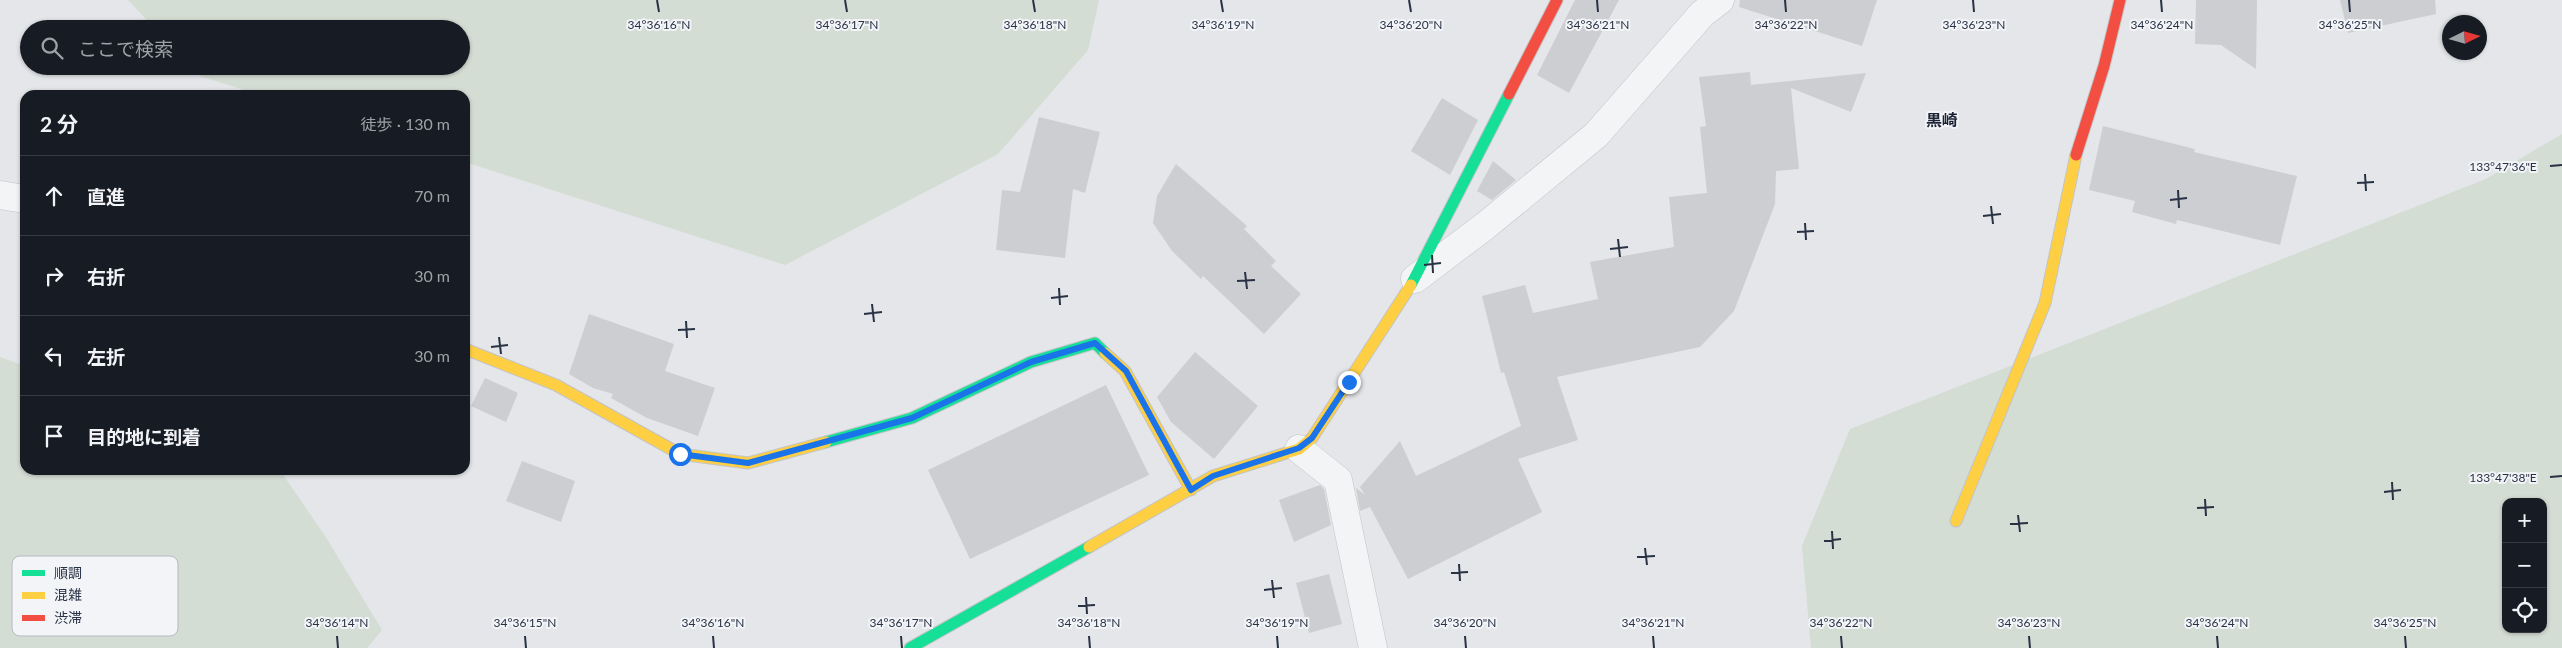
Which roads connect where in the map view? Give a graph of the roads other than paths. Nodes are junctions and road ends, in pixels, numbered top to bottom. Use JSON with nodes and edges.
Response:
{"nodes":[{"id":1,"x":1557,"y":0,"type":"edge"},
{"id":2,"x":1720,"y":0,"type":"edge"},
{"id":3,"x":2120,"y":0,"type":"edge"},
{"id":4,"x":0,"y":195,"type":"edge"},
{"id":5,"x":20,"y":198,"type":"edge"},
{"id":6,"x":1415,"y":279,"type":"junction"},
{"id":7,"x":470,"y":351,"type":"edge"},
{"id":8,"x":1299,"y":448,"type":"junction"},
{"id":9,"x":1191,"y":490,"type":"junction"},
{"id":10,"x":1956,"y":521,"type":"dead end"},
{"id":11,"x":910,"y":648,"type":"edge"},
{"id":12,"x":1373,"y":648,"type":"edge"}],
"edges":[{"from":1,"to":6,"type":"street"},
{"from":2,"to":6,"type":"street"},
{"from":3,"to":10,"type":"street"},
{"from":4,"to":5,"type":"street"},
{"from":6,"to":8,"type":"street"},
{"from":7,"to":9,"type":"street"},
{"from":8,"to":9,"type":"street"},
{"from":8,"to":12,"type":"street"},
{"from":9,"to":11,"type":"street"}]}
